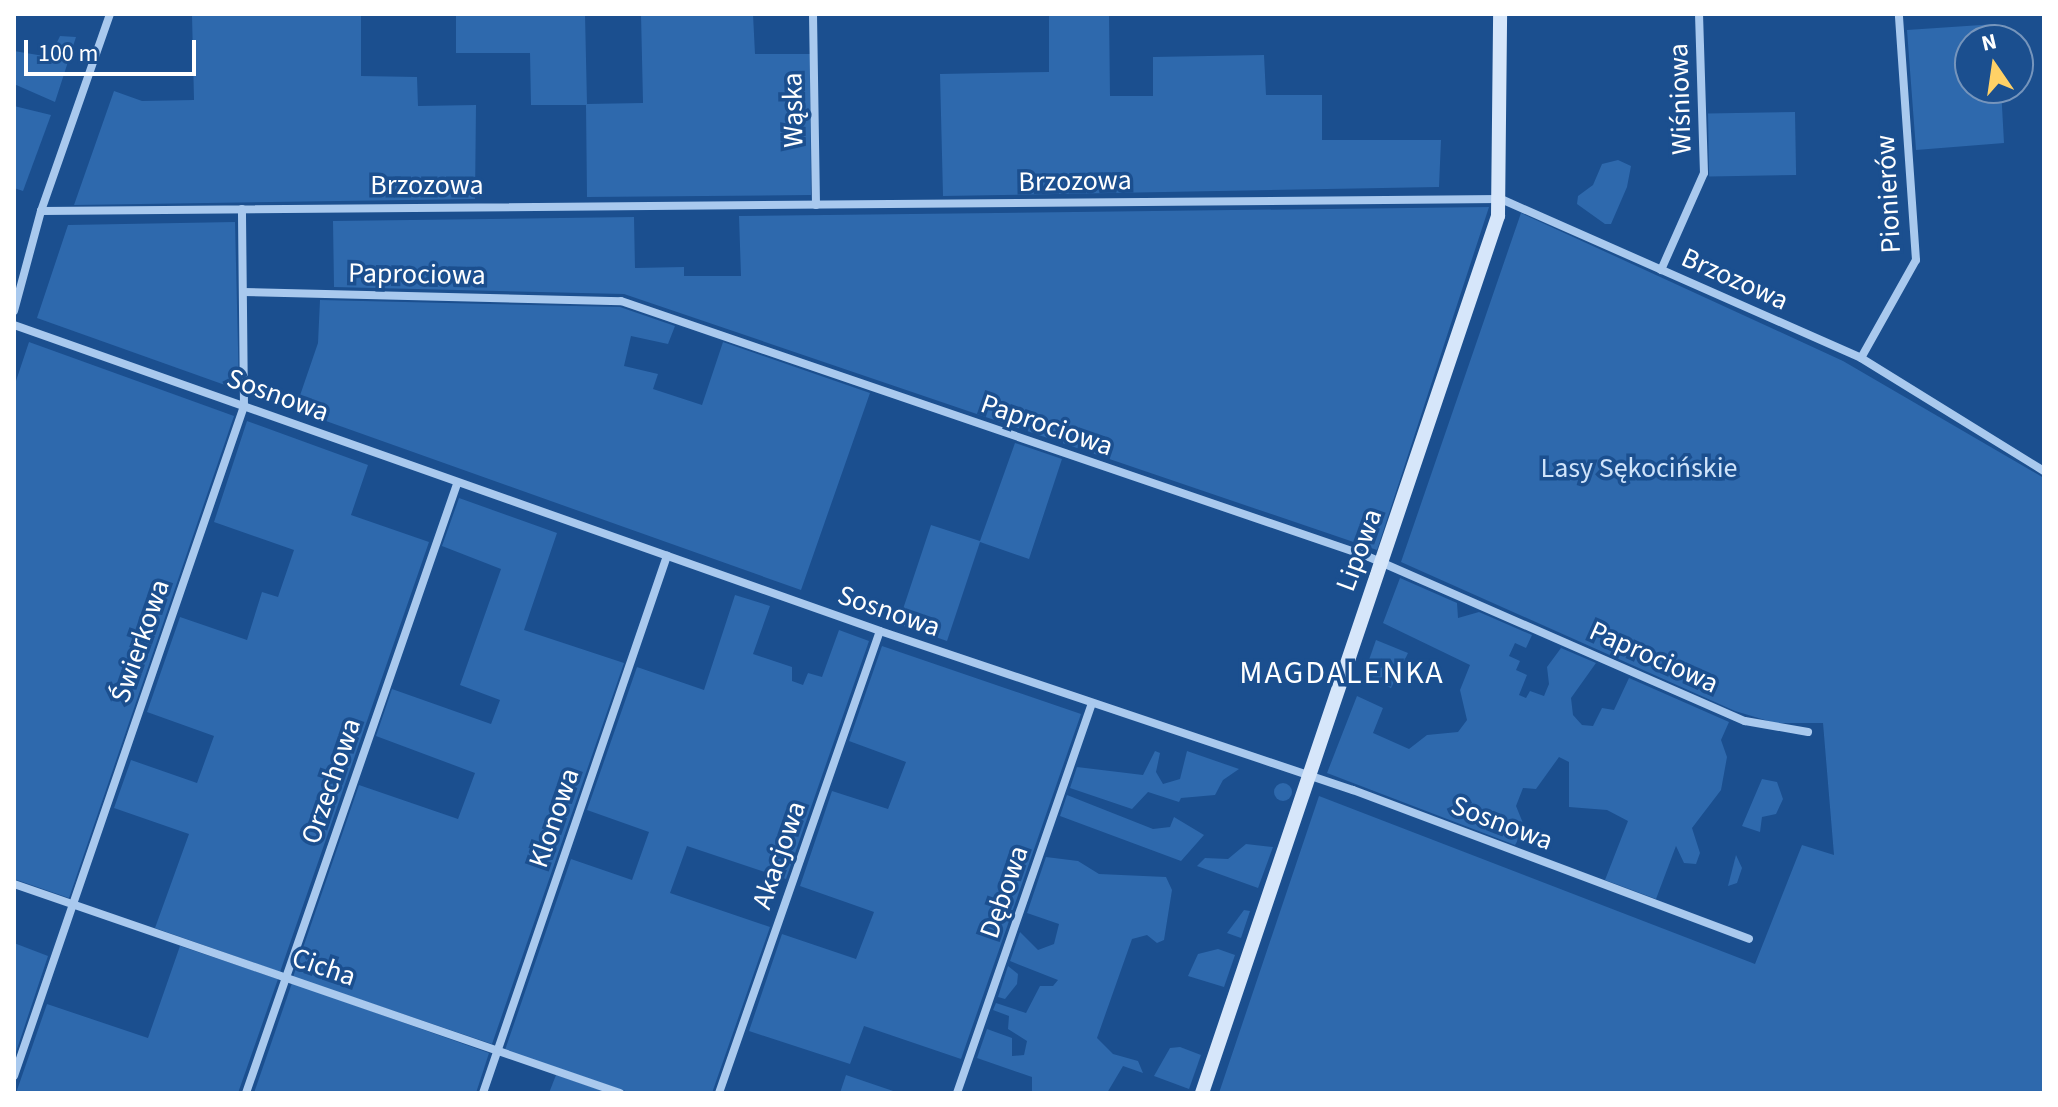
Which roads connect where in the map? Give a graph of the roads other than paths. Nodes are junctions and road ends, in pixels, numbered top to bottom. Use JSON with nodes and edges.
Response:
{"nodes":[{"id":1,"x":110,"y":14,"type":"edge"},
{"id":2,"x":813,"y":14,"type":"edge"},
{"id":3,"x":1500,"y":14,"type":"edge"},
{"id":4,"x":1699,"y":14,"type":"edge"},
{"id":5,"x":1899,"y":14,"type":"edge"},
{"id":6,"x":1501,"y":199,"type":"junction"},
{"id":7,"x":816,"y":205,"type":"junction"},
{"id":8,"x":242,"y":209,"type":"junction"},
{"id":9,"x":41,"y":211,"type":"junction"},
{"id":10,"x":1661,"y":270,"type":"junction"},
{"id":11,"x":243,"y":292,"type":"junction"},
{"id":12,"x":14,"y":311,"type":"edge"},
{"id":13,"x":14,"y":325,"type":"edge"},
{"id":14,"x":1861,"y":358,"type":"junction"},
{"id":15,"x":244,"y":406,"type":"junction"},
{"id":16,"x":2044,"y":471,"type":"edge"},
{"id":17,"x":457,"y":484,"type":"junction"},
{"id":18,"x":667,"y":556,"type":"junction"},
{"id":19,"x":1383,"y":563,"type":"junction"},
{"id":20,"x":880,"y":631,"type":"junction"},
{"id":21,"x":1092,"y":704,"type":"junction"},
{"id":22,"x":1808,"y":732,"type":"dead end"},
{"id":23,"x":1310,"y":780,"type":"junction"},
{"id":24,"x":14,"y":884,"type":"edge"},
{"id":25,"x":73,"y":905,"type":"junction"},
{"id":26,"x":1749,"y":939,"type":"dead end"},
{"id":27,"x":286,"y":977,"type":"junction"},
{"id":28,"x":497,"y":1051,"type":"junction"},
{"id":29,"x":14,"y":1076,"type":"edge"},
{"id":30,"x":246,"y":1093,"type":"edge"},
{"id":31,"x":483,"y":1093,"type":"edge"},
{"id":32,"x":620,"y":1093,"type":"edge"},
{"id":33,"x":719,"y":1093,"type":"edge"},
{"id":34,"x":957,"y":1093,"type":"edge"},
{"id":35,"x":1202,"y":1093,"type":"edge"}],
"edges":[{"from":1,"to":9,"type":"street"},
{"from":2,"to":7,"type":"street","name":"Wąska"},
{"from":3,"to":6,"type":"street","name":"Lipowa"},
{"from":4,"to":10,"type":"street","name":"Wiśniowa"},
{"from":5,"to":14,"type":"street","name":"Pionierów"},
{"from":6,"to":7,"type":"street","name":"Brzozowa"},
{"from":6,"to":10,"type":"street","name":"Brzozowa"},
{"from":6,"to":19,"type":"street","name":"Lipowa"},
{"from":7,"to":8,"type":"street","name":"Brzozowa"},
{"from":8,"to":9,"type":"street","name":"Brzozowa"},
{"from":8,"to":11,"type":"street","name":"Świerkowa"},
{"from":9,"to":12,"type":"street"},
{"from":10,"to":14,"type":"street","name":"Brzozowa"},
{"from":11,"to":15,"type":"street","name":"Świerkowa"},
{"from":11,"to":19,"type":"street","name":"Paprociowa"},
{"from":13,"to":15,"type":"street","name":"Sosnowa"},
{"from":14,"to":16,"type":"street","name":"Brzozowa"},
{"from":15,"to":17,"type":"street","name":"Sosnowa"},
{"from":15,"to":25,"type":"street","name":"Świerkowa"},
{"from":17,"to":18,"type":"street","name":"Sosnowa"},
{"from":17,"to":27,"type":"street","name":"Orzechowa"},
{"from":18,"to":20,"type":"street","name":"Sosnowa"},
{"from":18,"to":28,"type":"street","name":"Klonowa"},
{"from":19,"to":22,"type":"street","name":"Paprociowa"},
{"from":19,"to":23,"type":"street","name":"Lipowa"},
{"from":20,"to":21,"type":"street","name":"Sosnowa"},
{"from":20,"to":33,"type":"street","name":"Akacjowa"},
{"from":21,"to":23,"type":"street","name":"Sosnowa"},
{"from":21,"to":34,"type":"street","name":"Dębowa"},
{"from":23,"to":26,"type":"street","name":"Sosnowa"},
{"from":23,"to":35,"type":"street","name":"Lipowa"},
{"from":24,"to":25,"type":"street","name":"Cicha"},
{"from":25,"to":27,"type":"street","name":"Cicha"},
{"from":25,"to":29,"type":"street","name":"Świerkowa"},
{"from":27,"to":28,"type":"street","name":"Cicha"},
{"from":27,"to":30,"type":"street","name":"Orzechowa"},
{"from":28,"to":31,"type":"street","name":"Klonowa"},
{"from":28,"to":32,"type":"street","name":"Cicha"}]}
